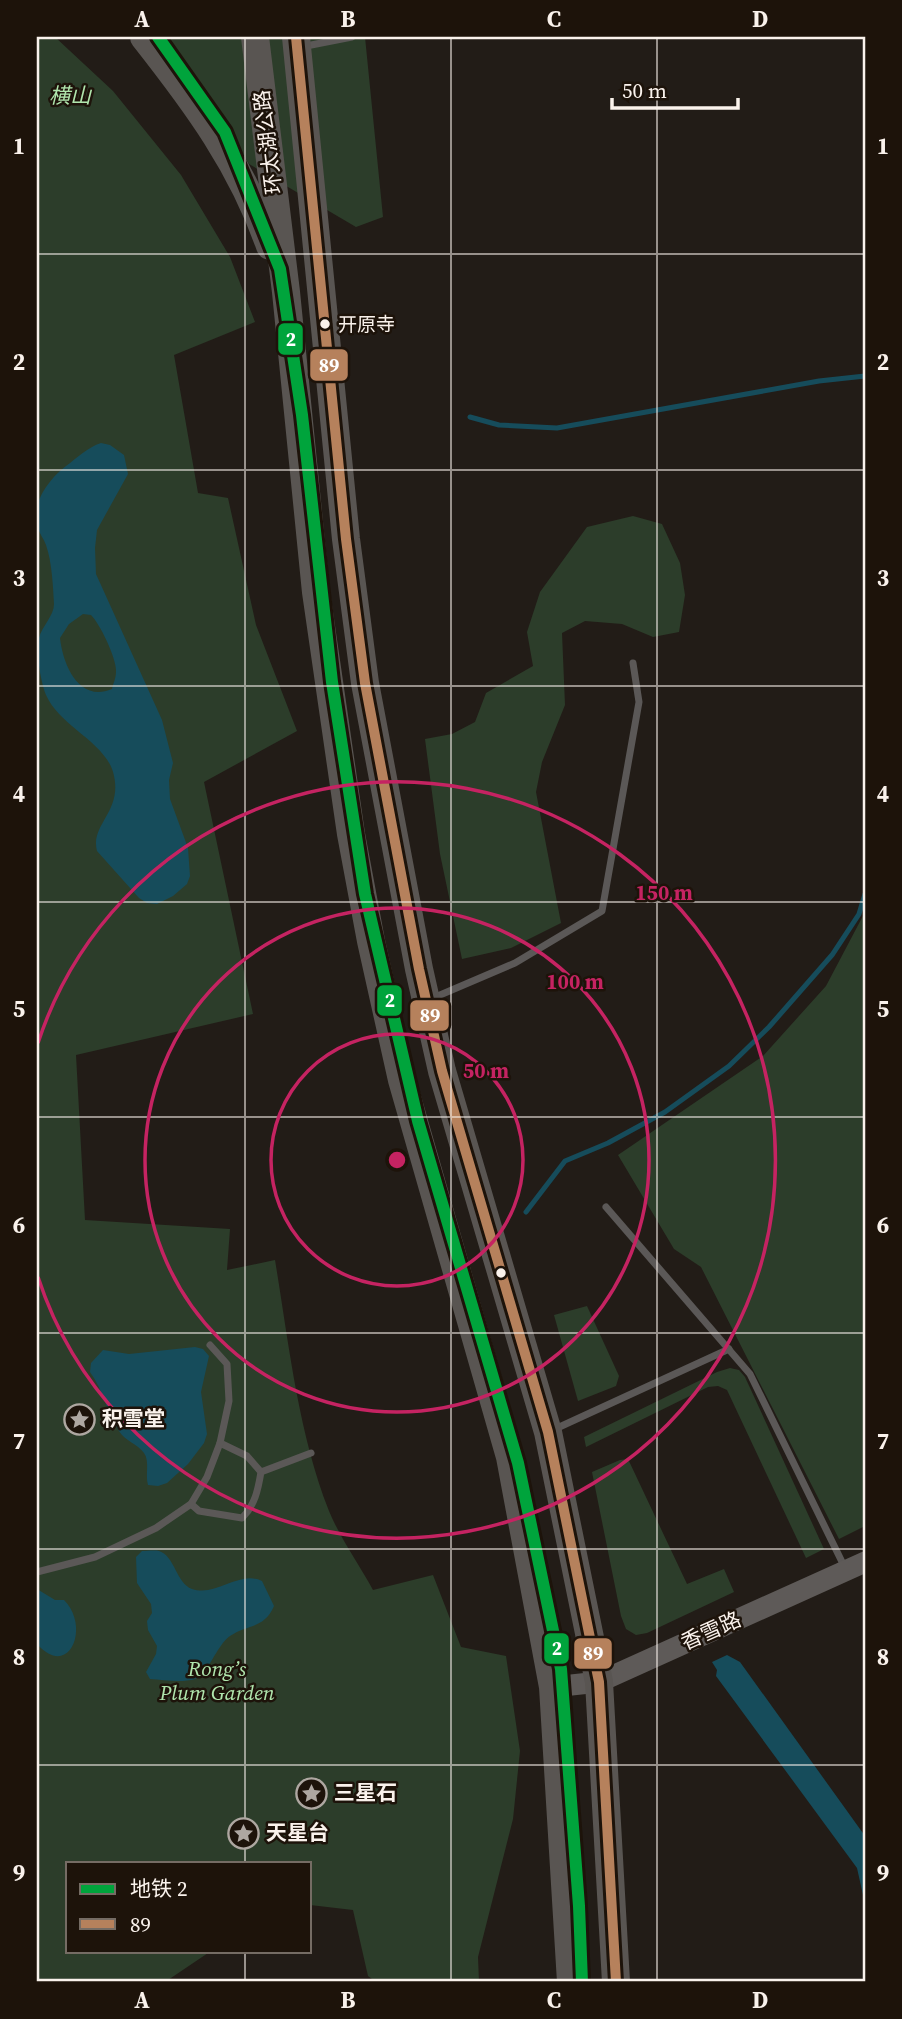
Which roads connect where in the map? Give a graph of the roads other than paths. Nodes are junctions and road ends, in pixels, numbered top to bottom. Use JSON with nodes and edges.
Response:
{"nodes":[{"id":1,"x":144,"y":37,"type":"edge"},
{"id":2,"x":255,"y":37,"type":"edge"},
{"id":3,"x":352,"y":37,"type":"edge"},
{"id":4,"x":297,"y":42,"type":"edge"},
{"id":5,"x":286,"y":292,"type":"junction"},
{"id":6,"x":633,"y":663,"type":"dead end"},
{"id":7,"x":426,"y":1001,"type":"junction"},
{"id":8,"x":606,"y":1207,"type":"dead end"},
{"id":9,"x":210,"y":1345,"type":"dead end"},
{"id":10,"x":729,"y":1349,"type":"junction"},
{"id":11,"x":548,"y":1432,"type":"junction"},
{"id":12,"x":220,"y":1443,"type":"junction"},
{"id":13,"x":311,"y":1453,"type":"dead end"},
{"id":14,"x":261,"y":1472,"type":"junction"},
{"id":15,"x":191,"y":1504,"type":"junction"},
{"id":16,"x":856,"y":1566,"type":"edge"},
{"id":17,"x":37,"y":1572,"type":"edge"},
{"id":18,"x":599,"y":1682,"type":"junction"},
{"id":19,"x":553,"y":1687,"type":"junction"},
{"id":20,"x":571,"y":1982,"type":"edge"},
{"id":21,"x":616,"y":1982,"type":"edge"}],
"edges":[{"from":1,"to":5,"type":"highway"},
{"from":2,"to":5,"type":"highway","name":"环太湖公路"},
{"from":3,"to":4,"type":"lane"},
{"from":4,"to":7,"type":"highway","name":"环太湖公路"},
{"from":5,"to":19,"type":"highway","name":"环太湖公路"},
{"from":6,"to":7,"type":"lane"},
{"from":7,"to":11,"type":"highway","name":"环太湖公路"},
{"from":8,"to":10,"type":"lane"},
{"from":9,"to":12,"type":"lane"},
{"from":10,"to":11,"type":"lane"},
{"from":10,"to":16,"type":"lane"},
{"from":11,"to":18,"type":"highway","name":"环太湖公路"},
{"from":12,"to":14,"type":"lane"},
{"from":12,"to":15,"type":"lane"},
{"from":13,"to":14,"type":"lane"},
{"from":14,"to":15,"type":"lane"},
{"from":15,"to":17,"type":"lane"},
{"from":16,"to":18,"type":"street","name":"香雪路"},
{"from":18,"to":19,"type":"street","name":"香雪路"},
{"from":18,"to":21,"type":"highway","name":"环太湖公路"},
{"from":19,"to":20,"type":"highway","name":"环太湖公路"}]}
